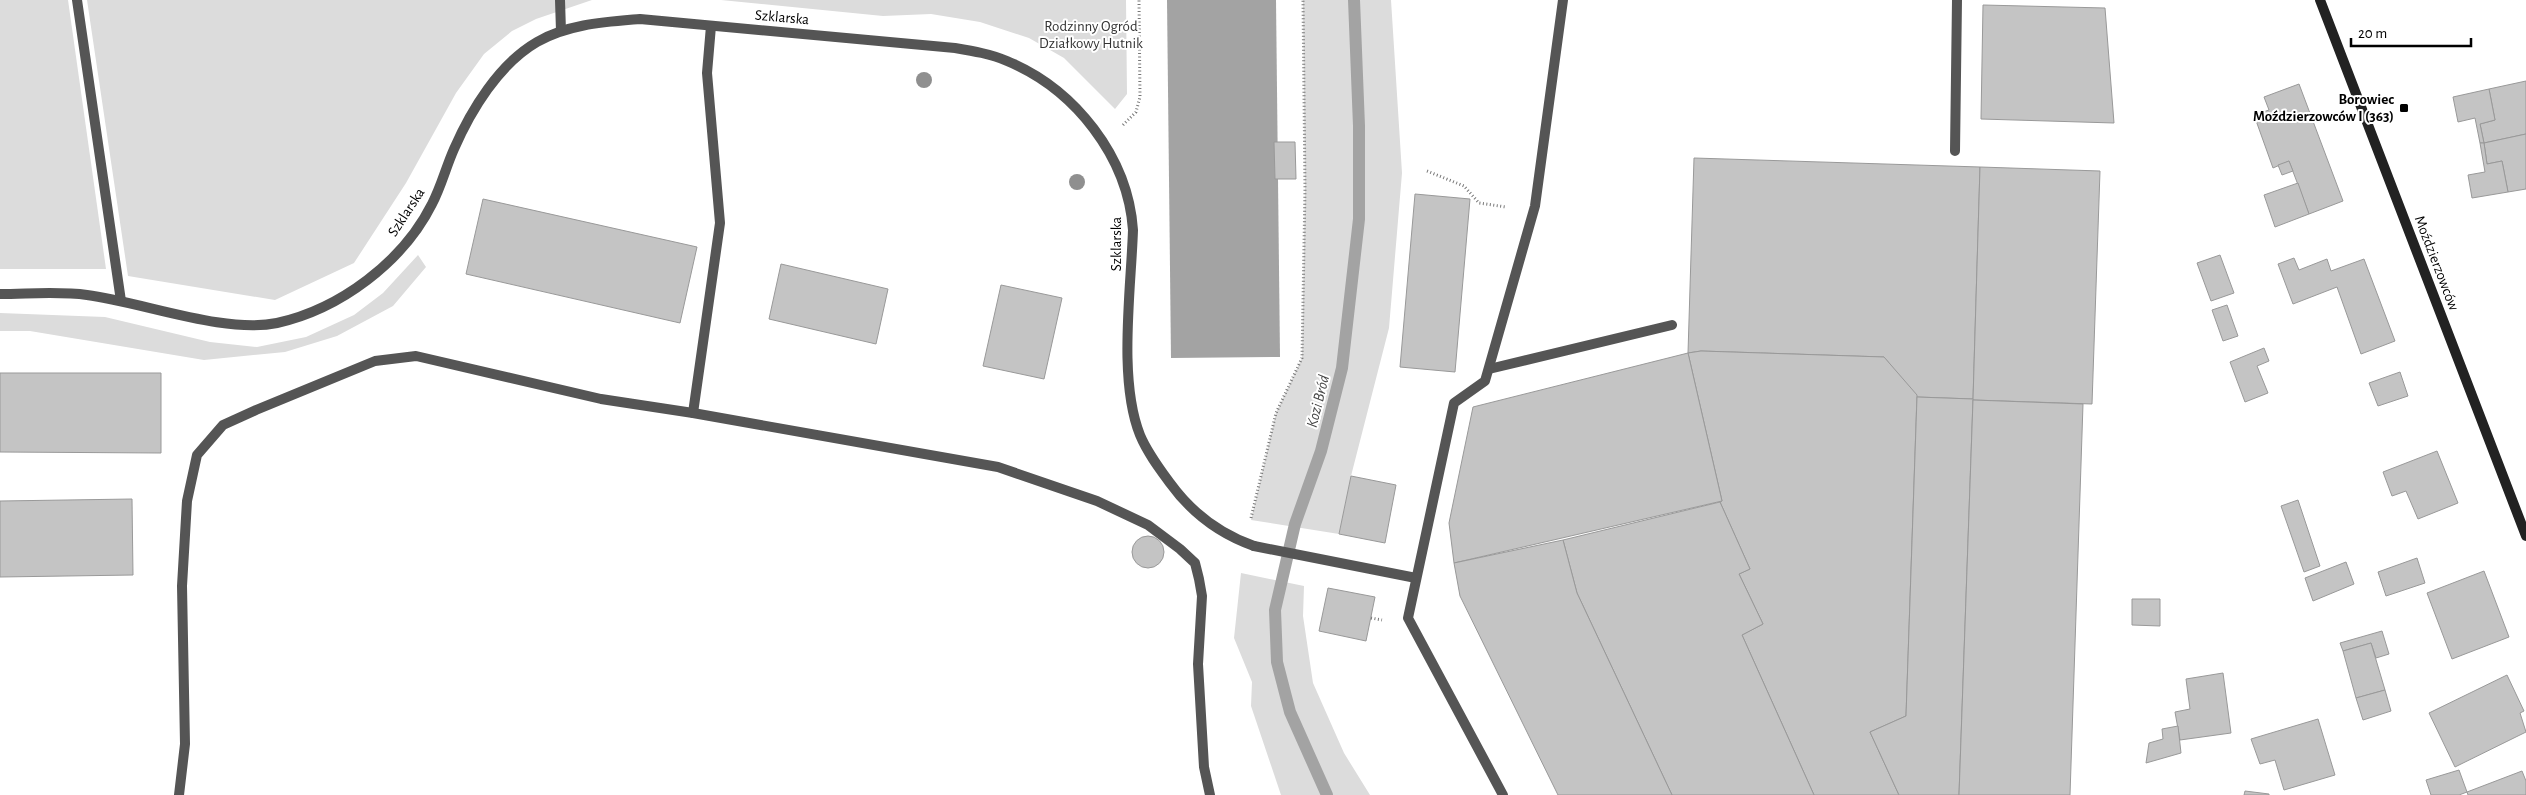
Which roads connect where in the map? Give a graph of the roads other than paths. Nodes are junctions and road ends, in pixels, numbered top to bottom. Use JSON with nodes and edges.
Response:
{"nodes":[{"id":1,"x":77,"y":0,"type":"edge"},
{"id":2,"x":560,"y":0,"type":"edge"},
{"id":3,"x":1563,"y":0,"type":"edge"},
{"id":4,"x":1957,"y":0,"type":"edge"},
{"id":5,"x":2320,"y":0,"type":"edge"},
{"id":6,"x":711,"y":26,"type":"junction"},
{"id":7,"x":561,"y":31,"type":"junction"},
{"id":8,"x":1955,"y":151,"type":"dead end"},
{"id":9,"x":0,"y":294,"type":"edge"},
{"id":10,"x":121,"y":301,"type":"junction"},
{"id":11,"x":1672,"y":325,"type":"dead end"},
{"id":12,"x":1489,"y":370,"type":"junction"},
{"id":13,"x":693,"y":412,"type":"junction"},
{"id":14,"x":2526,"y":536,"type":"edge"},
{"id":15,"x":1416,"y":578,"type":"junction"},
{"id":16,"x":179,"y":795,"type":"edge"},
{"id":17,"x":1210,"y":795,"type":"edge"},
{"id":18,"x":1503,"y":795,"type":"edge"}],
"edges":[{"from":1,"to":10,"type":"street"},
{"from":2,"to":7,"type":"street"},
{"from":3,"to":12,"type":"street"},
{"from":4,"to":8,"type":"street"},
{"from":5,"to":14,"type":"street","name":"Moździerzowców"},
{"from":6,"to":7,"type":"street","name":"Szklarska"},
{"from":6,"to":13,"type":"street"},
{"from":6,"to":15,"type":"street","name":"Szklarska"},
{"from":7,"to":10,"type":"street","name":"Szklarska"},
{"from":9,"to":10,"type":"street","name":"Szklarska"},
{"from":11,"to":12,"type":"street"},
{"from":12,"to":15,"type":"street"},
{"from":13,"to":16,"type":"street"},
{"from":13,"to":17,"type":"street"},
{"from":15,"to":18,"type":"street"}]}
